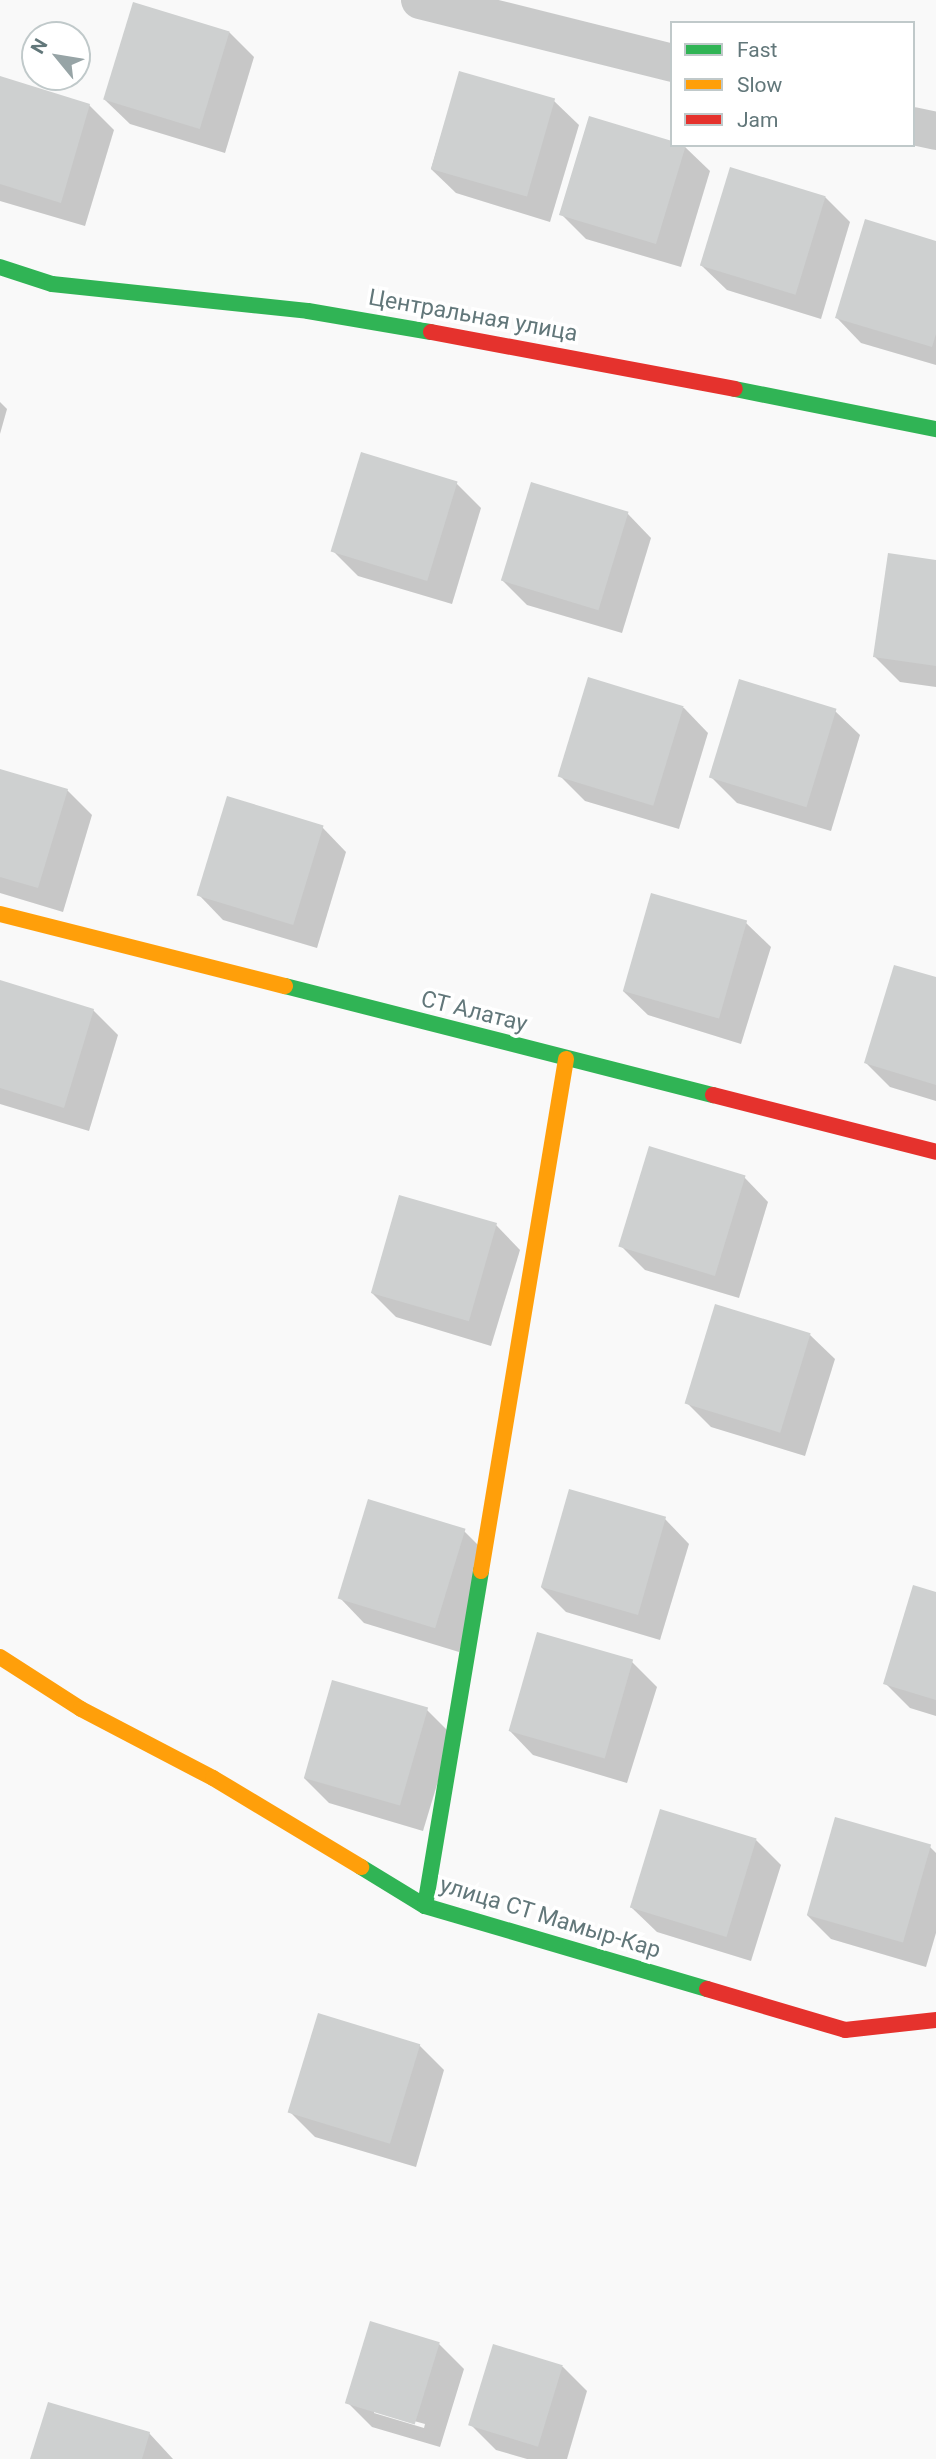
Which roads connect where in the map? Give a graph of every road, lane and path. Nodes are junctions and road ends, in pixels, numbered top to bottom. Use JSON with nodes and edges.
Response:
{"nodes":[{"id":1,"x":420,"y":0,"type":"edge"},
{"id":2,"x":670,"y":63,"type":"edge"},
{"id":3,"x":915,"y":126,"type":"edge"},
{"id":4,"x":936,"y":131,"type":"edge"},
{"id":5,"x":0,"y":267,"type":"edge"},
{"id":6,"x":936,"y":429,"type":"edge"},
{"id":7,"x":0,"y":914,"type":"edge"},
{"id":8,"x":566,"y":1059,"type":"junction"},
{"id":9,"x":936,"y":1153,"type":"edge"},
{"id":10,"x":0,"y":1657,"type":"edge"},
{"id":11,"x":425,"y":1906,"type":"junction"},
{"id":12,"x":936,"y":2020,"type":"edge"}],
"edges":[{"from":1,"to":2,"type":"street"},
{"from":3,"to":4,"type":"street"},
{"from":5,"to":6,"type":"street","name":"Центральная улица"},
{"from":7,"to":8,"type":"street","name":"СТ Алатау"},
{"from":8,"to":9,"type":"street","name":"СТ Алатау"},
{"from":8,"to":11,"type":"street"},
{"from":10,"to":11,"type":"street","name":"улица СТ Мамыр-Кар"},
{"from":11,"to":12,"type":"street","name":"улица СТ Мамыр-Кар"}]}
